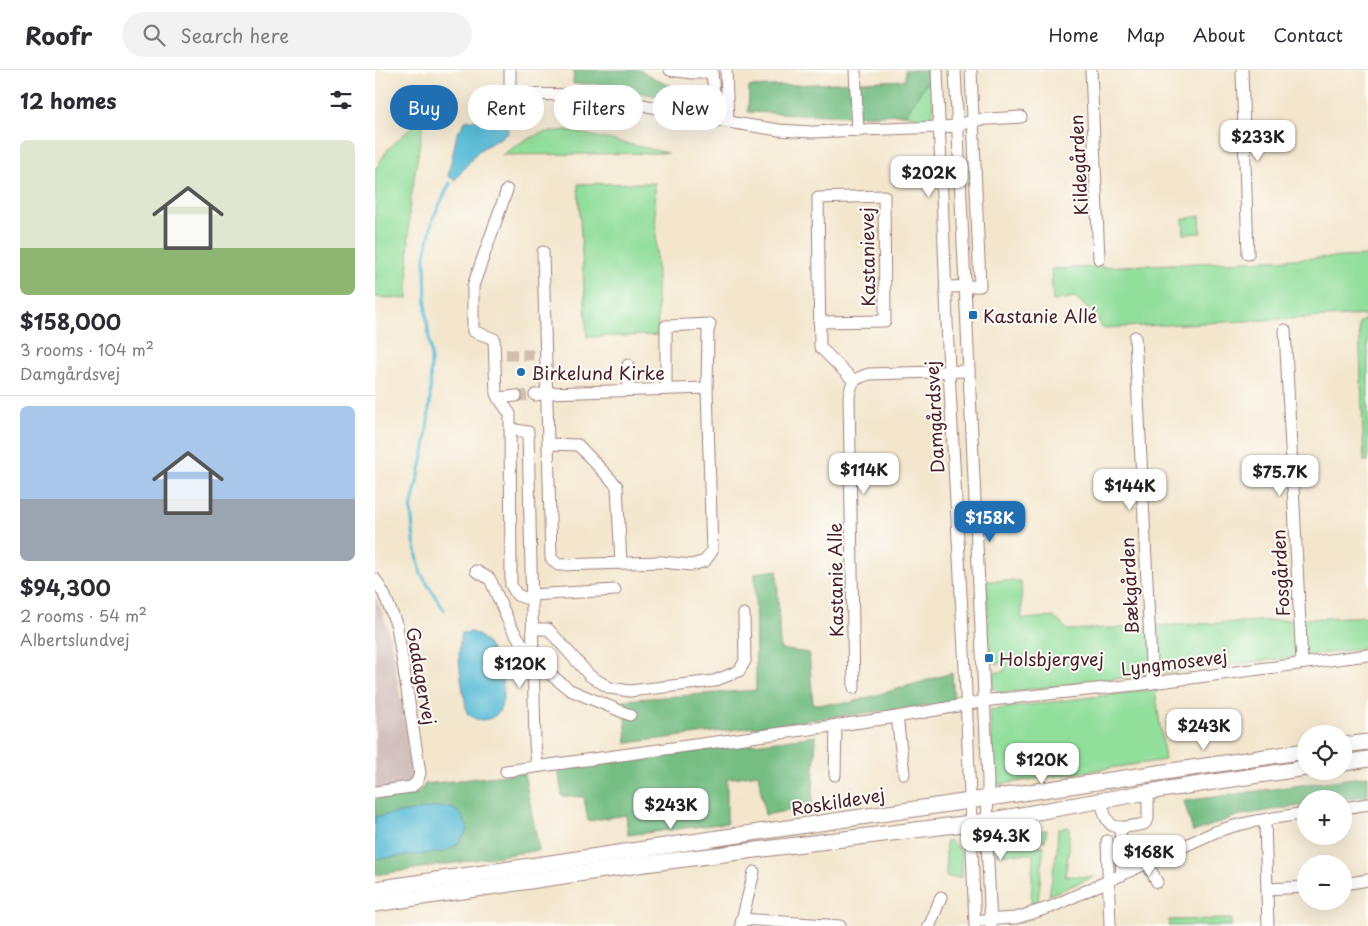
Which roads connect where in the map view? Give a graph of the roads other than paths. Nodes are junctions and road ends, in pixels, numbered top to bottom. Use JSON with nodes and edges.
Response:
{"nodes":[{"id":1,"x":510,"y":70,"type":"edge"},
{"id":2,"x":670,"y":70,"type":"edge"},
{"id":3,"x":726,"y":70,"type":"edge"},
{"id":4,"x":855,"y":70,"type":"edge"},
{"id":5,"x":937,"y":70,"type":"edge"},
{"id":6,"x":955,"y":70,"type":"edge"},
{"id":7,"x":971,"y":70,"type":"edge"},
{"id":8,"x":1091,"y":70,"type":"edge"},
{"id":9,"x":1242,"y":70,"type":"edge"},
{"id":10,"x":715,"y":85,"type":"edge"},
{"id":11,"x":725,"y":85,"type":"edge"},
{"id":12,"x":653,"y":108,"type":"edge"},
{"id":13,"x":1021,"y":117,"type":"dead end"},
{"id":14,"x":973,"y":120,"type":"junction"},
{"id":15,"x":727,"y":122,"type":"edge"},
{"id":16,"x":958,"y":126,"type":"junction"},
{"id":17,"x":939,"y":127,"type":"junction"},
{"id":18,"x":858,"y":131,"type":"junction"},
{"id":19,"x":507,"y":190,"type":"dead end"},
{"id":20,"x":543,"y":252,"type":"dead end"},
{"id":21,"x":1249,"y":254,"type":"dead end"},
{"id":22,"x":1099,"y":259,"type":"dead end"},
{"id":23,"x":946,"y":287,"type":"junction"},
{"id":24,"x":965,"y":287,"type":"junction"},
{"id":25,"x":819,"y":322,"type":"junction"},
{"id":26,"x":1285,"y":330,"type":"dead end"},
{"id":27,"x":1135,"y":337,"type":"dead end"},
{"id":28,"x":628,"y":365,"type":"dead end"},
{"id":29,"x":949,"y":371,"type":"junction"},
{"id":30,"x":969,"y":371,"type":"junction"},
{"id":31,"x":853,"y":380,"type":"junction"},
{"id":32,"x":707,"y":388,"type":"junction"},
{"id":33,"x":666,"y":389,"type":"junction"},
{"id":34,"x":629,"y":390,"type":"junction"},
{"id":35,"x":548,"y":393,"type":"junction"},
{"id":36,"x":535,"y":395,"type":"tunnel mouth"},
{"id":37,"x":516,"y":396,"type":"tunnel mouth"},
{"id":38,"x":499,"y":398,"type":"junction"},
{"id":39,"x":510,"y":429,"type":"junction"},
{"id":40,"x":549,"y":444,"type":"junction"},
{"id":41,"x":621,"y":563,"type":"junction"},
{"id":42,"x":476,"y":571,"type":"dead end"},
{"id":43,"x":375,"y":579,"type":"edge"},
{"id":44,"x":615,"y":590,"type":"dead end"},
{"id":45,"x":531,"y":596,"type":"junction"},
{"id":46,"x":744,"y":614,"type":"dead end"},
{"id":47,"x":532,"y":629,"type":"junction"},
{"id":48,"x":1368,"y":654,"type":"edge"},
{"id":49,"x":533,"y":661,"type":"junction"},
{"id":50,"x":1302,"y":663,"type":"junction"},
{"id":51,"x":1152,"y":683,"type":"junction"},
{"id":52,"x":854,"y":688,"type":"dead end"},
{"id":53,"x":984,"y":701,"type":"junction"},
{"id":54,"x":966,"y":704,"type":"junction"},
{"id":55,"x":630,"y":715,"type":"dead end"},
{"id":56,"x":897,"y":717,"type":"junction"},
{"id":57,"x":836,"y":725,"type":"junction"},
{"id":58,"x":1368,"y":742,"type":"edge"},
{"id":59,"x":1352,"y":745,"type":"edge"},
{"id":60,"x":1297,"y":752,"type":"edge"},
{"id":61,"x":1368,"y":759,"type":"edge"},
{"id":62,"x":1352,"y":762,"type":"edge"},
{"id":63,"x":537,"y":766,"type":"junction"},
{"id":64,"x":1297,"y":769,"type":"edge"},
{"id":65,"x":506,"y":770,"type":"dead end"},
{"id":66,"x":904,"y":774,"type":"dead end"},
{"id":67,"x":835,"y":775,"type":"dead end"},
{"id":68,"x":375,"y":792,"type":"edge"},
{"id":69,"x":1148,"y":792,"type":"junction"},
{"id":70,"x":1101,"y":800,"type":"junction"},
{"id":71,"x":1368,"y":804,"type":"edge"},
{"id":72,"x":1352,"y":807,"type":"edge"},
{"id":73,"x":970,"y":811,"type":"junction"},
{"id":74,"x":988,"y":811,"type":"junction"},
{"id":75,"x":1297,"y":815,"type":"edge"},
{"id":76,"x":1265,"y":820,"type":"junction"},
{"id":77,"x":1120,"y":828,"type":"junction"},
{"id":78,"x":1107,"y":841,"type":"dead end"},
{"id":79,"x":1147,"y":863,"type":"junction"},
{"id":80,"x":754,"y":872,"type":"dead end"},
{"id":81,"x":1122,"y":875,"type":"junction"},
{"id":82,"x":1368,"y":880,"type":"edge"},
{"id":83,"x":1109,"y":882,"type":"junction"},
{"id":84,"x":1157,"y":882,"type":"dead end"},
{"id":85,"x":1352,"y":883,"type":"edge"},
{"id":86,"x":1297,"y":887,"type":"edge"},
{"id":87,"x":375,"y":889,"type":"edge"},
{"id":88,"x":1267,"y":889,"type":"junction"},
{"id":89,"x":941,"y":897,"type":"dead end"},
{"id":90,"x":375,"y":904,"type":"edge"},
{"id":91,"x":741,"y":922,"type":"edge"},
{"id":92,"x":974,"y":923,"type":"edge"},
{"id":93,"x":991,"y":923,"type":"edge"},
{"id":94,"x":840,"y":926,"type":"edge"},
{"id":95,"x":928,"y":926,"type":"edge"},
{"id":96,"x":1110,"y":926,"type":"edge"},
{"id":97,"x":1268,"y":926,"type":"edge"}],
"edges":[{"from":1,"to":12,"type":"street"},
{"from":2,"to":10,"type":"street"},
{"from":3,"to":11,"type":"street"},
{"from":4,"to":18,"type":"street"},
{"from":5,"to":17,"type":"street","name":"Damgårdsvej"},
{"from":6,"to":16,"type":"street"},
{"from":7,"to":14,"type":"street"},
{"from":8,"to":22,"type":"street","name":"Kildegården"},
{"from":9,"to":21,"type":"street"},
{"from":13,"to":14,"type":"street"},
{"from":14,"to":16,"type":"street"},
{"from":14,"to":24,"type":"street"},
{"from":15,"to":18,"type":"street"},
{"from":16,"to":17,"type":"street"},
{"from":16,"to":24,"type":"street"},
{"from":17,"to":18,"type":"street"},
{"from":17,"to":23,"type":"street","name":"Damgårdsvej"},
{"from":19,"to":38,"type":"street"},
{"from":20,"to":35,"type":"street"},
{"from":23,"to":24,"type":"street"},
{"from":23,"to":29,"type":"street","name":"Damgårdsvej"},
{"from":24,"to":30,"type":"street"},
{"from":25,"to":25,"type":"street","name":"Kastanievej"},
{"from":25,"to":31,"type":"street","name":"Kastanievej"},
{"from":26,"to":50,"type":"street","name":"Fosgården"},
{"from":27,"to":51,"type":"street","name":"Bækgården"},
{"from":28,"to":34,"type":"street"},
{"from":29,"to":30,"type":"street"},
{"from":29,"to":31,"type":"street"},
{"from":29,"to":54,"type":"street","name":"Damgårdsvej"},
{"from":30,"to":53,"type":"street"},
{"from":31,"to":52,"type":"street","name":"Kastanie Alle"},
{"from":32,"to":33,"type":"street"},
{"from":32,"to":33,"type":"street"},
{"from":32,"to":41,"type":"street"},
{"from":33,"to":34,"type":"street"},
{"from":34,"to":35,"type":"street"},
{"from":35,"to":36,"type":"street"},
{"from":35,"to":40,"type":"street"},
{"from":37,"to":38,"type":"street"},
{"from":38,"to":39,"type":"street"},
{"from":39,"to":45,"type":"street"},
{"from":39,"to":45,"type":"street"},
{"from":40,"to":41,"type":"street"},
{"from":40,"to":41,"type":"street"},
{"from":42,"to":49,"type":"street"},
{"from":43,"to":68,"type":"street","name":"Gadagervej"},
{"from":44,"to":45,"type":"street"},
{"from":45,"to":47,"type":"street"},
{"from":46,"to":47,"type":"street"},
{"from":47,"to":49,"type":"street"},
{"from":48,"to":50,"type":"street","name":"Lyngmosevej"},
{"from":49,"to":55,"type":"street"},
{"from":49,"to":63,"type":"street"},
{"from":50,"to":51,"type":"street","name":"Lyngmosevej"},
{"from":51,"to":53,"type":"street","name":"Lyngmosevej"},
{"from":53,"to":54,"type":"street"},
{"from":53,"to":74,"type":"street"},
{"from":54,"to":56,"type":"street"},
{"from":54,"to":73,"type":"street","name":"Damgårdsvej"},
{"from":56,"to":57,"type":"street"},
{"from":56,"to":66,"type":"street"},
{"from":57,"to":63,"type":"street"},
{"from":57,"to":67,"type":"street"},
{"from":58,"to":59,"type":"main road"},
{"from":60,"to":74,"type":"main road","name":"Roskildevej"},
{"from":61,"to":62,"type":"main road"},
{"from":63,"to":65,"type":"street"},
{"from":64,"to":69,"type":"main road","name":"Roskildevej"},
{"from":69,"to":70,"type":"main road","name":"Roskildevej"},
{"from":69,"to":77,"type":"street"},
{"from":70,"to":74,"type":"main road","name":"Roskildevej"},
{"from":70,"to":77,"type":"street"},
{"from":71,"to":72,"type":"street"},
{"from":73,"to":74,"type":"main road","name":"Roskildevej"},
{"from":73,"to":74,"type":"main road","name":"Roskildevej"},
{"from":73,"to":87,"type":"main road","name":"Roskildevej"},
{"from":73,"to":90,"type":"main road","name":"Roskildevej"},
{"from":73,"to":92,"type":"street","name":"Damgårdsvej"},
{"from":74,"to":93,"type":"street"},
{"from":75,"to":76,"type":"street"},
{"from":76,"to":79,"type":"street"},
{"from":76,"to":88,"type":"street"},
{"from":77,"to":81,"type":"street"},
{"from":78,"to":83,"type":"street"},
{"from":79,"to":81,"type":"street"},
{"from":79,"to":84,"type":"street"},
{"from":80,"to":91,"type":"street"},
{"from":81,"to":83,"type":"street"},
{"from":82,"to":85,"type":"street"},
{"from":83,"to":93,"type":"street"},
{"from":83,"to":96,"type":"street"},
{"from":86,"to":88,"type":"street"},
{"from":88,"to":97,"type":"street"},
{"from":89,"to":95,"type":"street"},
{"from":91,"to":94,"type":"street"},
{"from":92,"to":93,"type":"street"}]}
